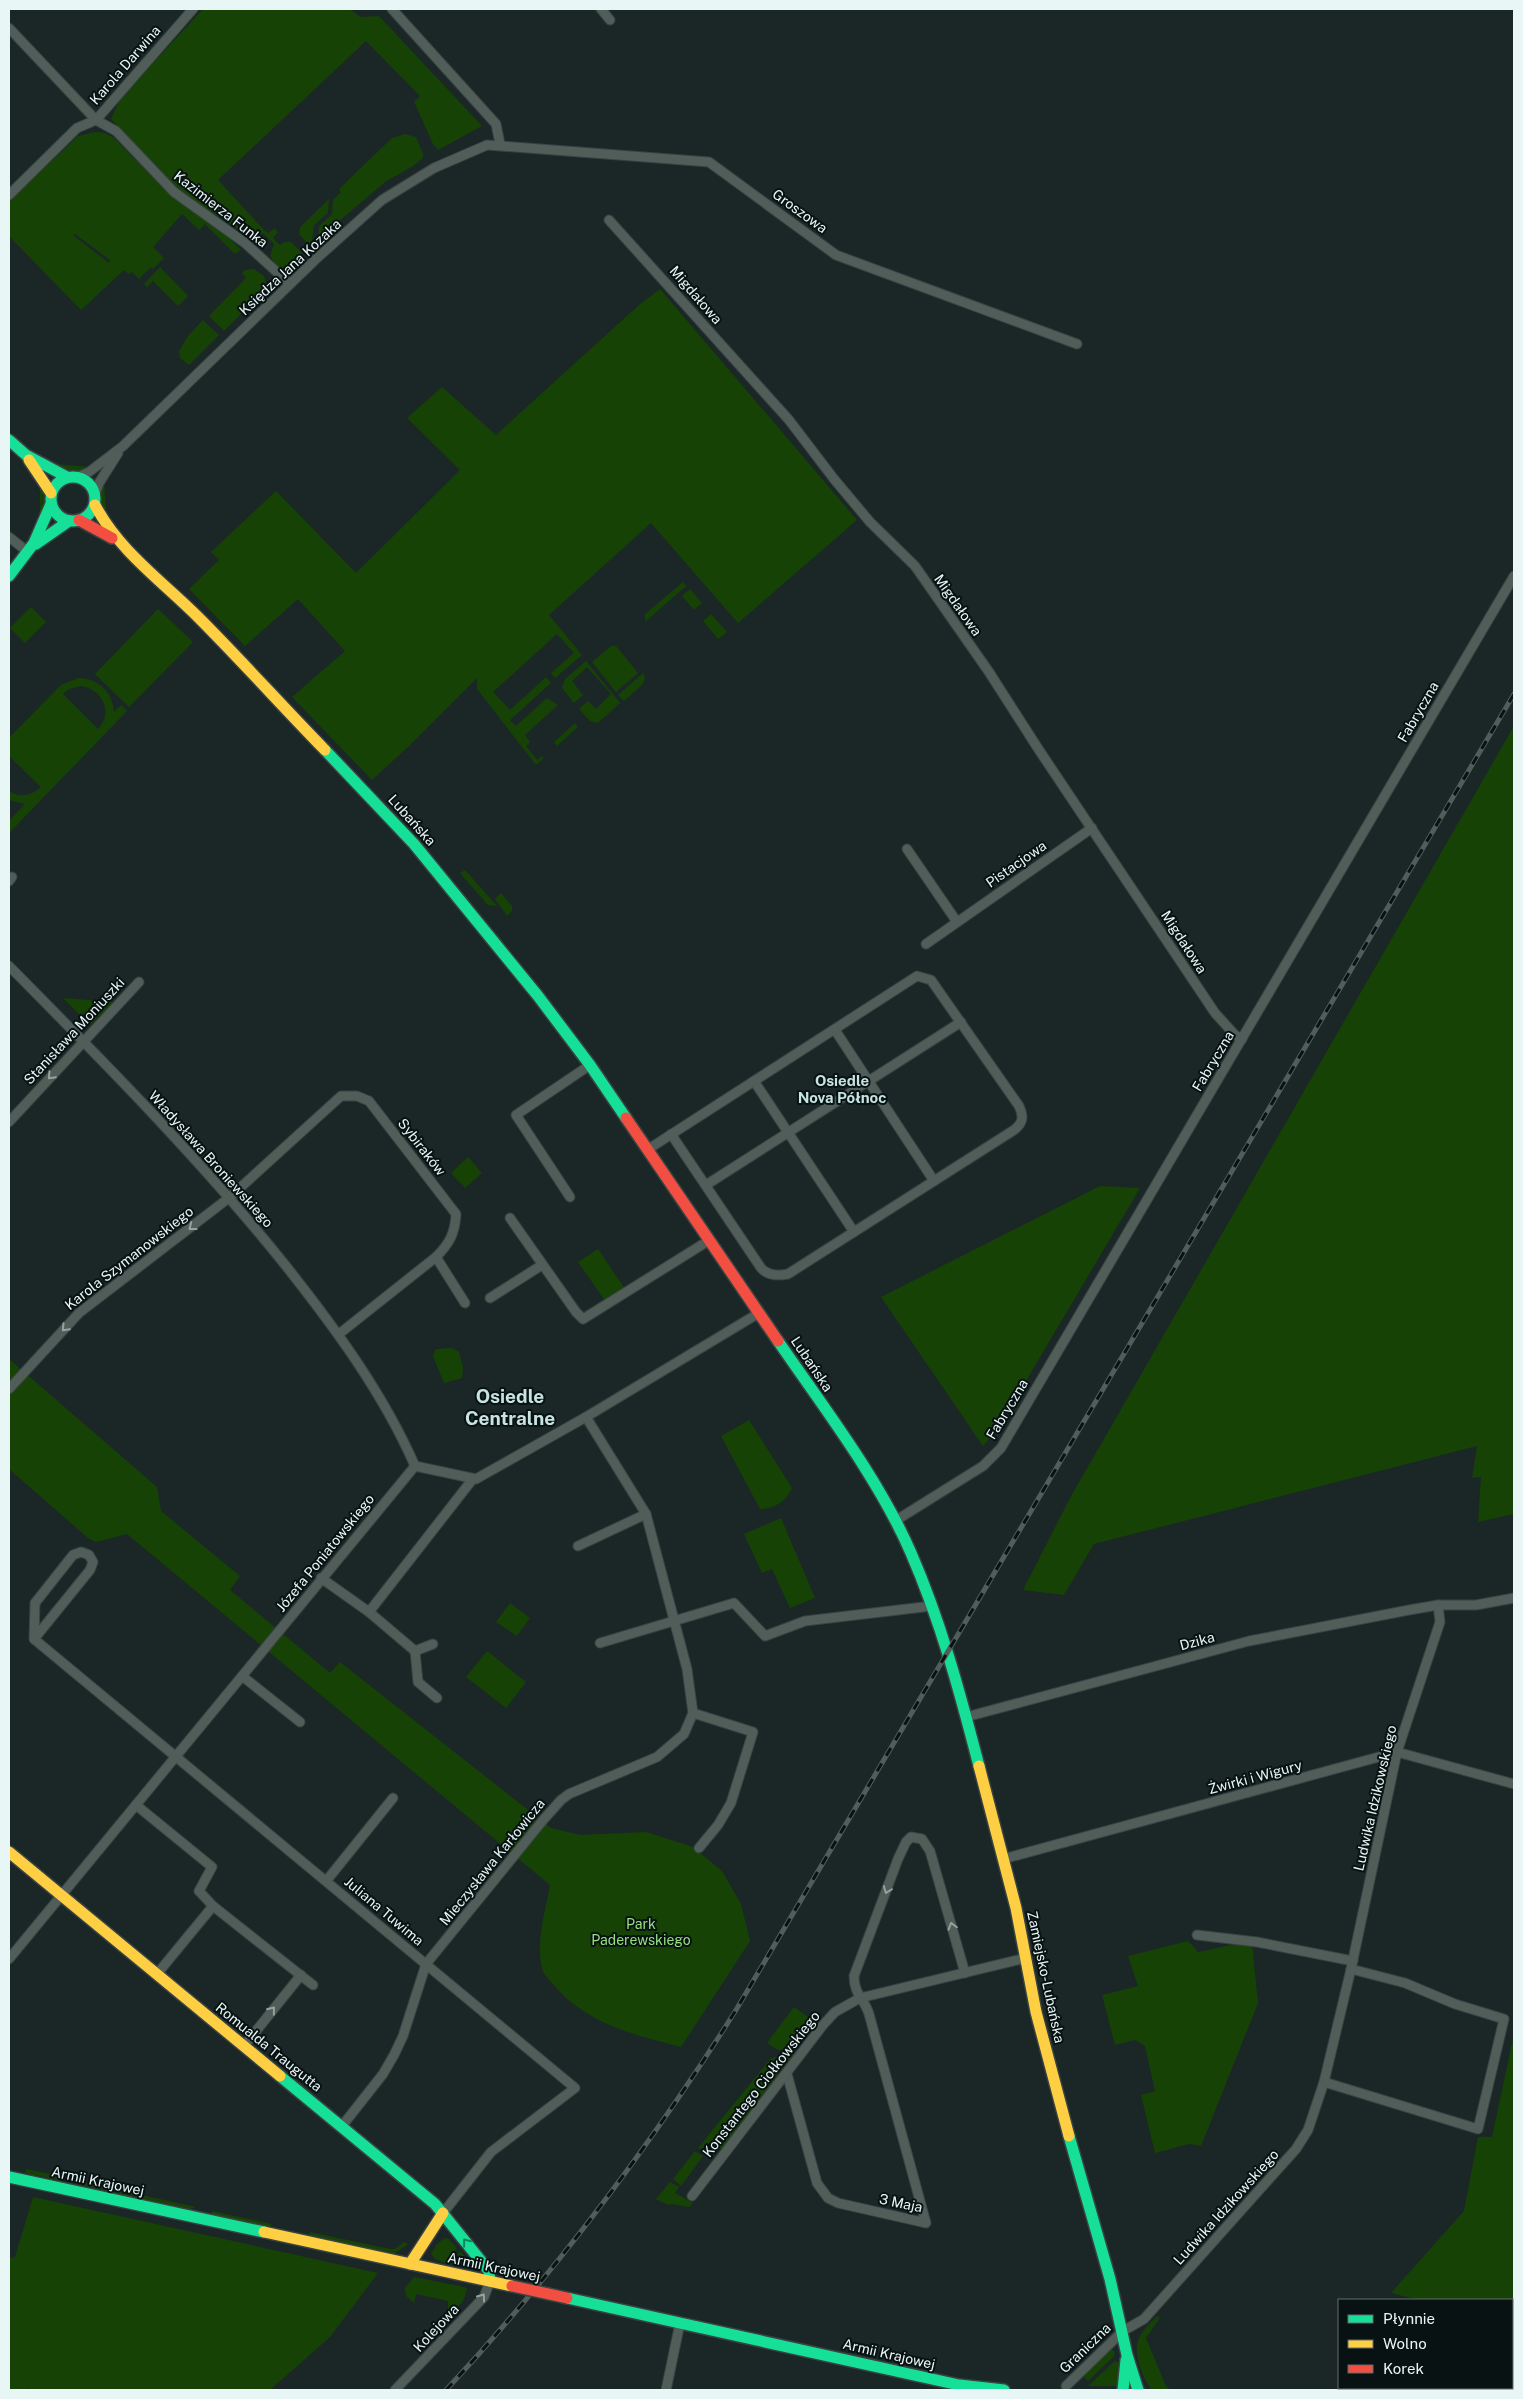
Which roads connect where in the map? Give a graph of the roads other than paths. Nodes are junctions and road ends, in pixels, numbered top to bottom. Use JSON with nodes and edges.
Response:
{"nodes":[{"id":1,"x":193,"y":9,"type":"edge"},
{"id":2,"x":392,"y":9,"type":"edge"},
{"id":3,"x":601,"y":9,"type":"edge"},
{"id":4,"x":610,"y":20,"type":"dead end"},
{"id":5,"x":9,"y":28,"type":"edge"},
{"id":6,"x":96,"y":120,"type":"junction"},
{"id":7,"x":500,"y":144,"type":"junction"},
{"id":8,"x":9,"y":195,"type":"edge"},
{"id":9,"x":609,"y":220,"type":"dead end"},
{"id":10,"x":290,"y":284,"type":"junction"},
{"id":11,"x":1077,"y":344,"type":"dead end"},
{"id":12,"x":9,"y":440,"type":"edge"},
{"id":13,"x":123,"y":446,"type":"junction"},
{"id":14,"x":26,"y":456,"type":"junction"},
{"id":15,"x":72,"y":477,"type":"junction"},
{"id":16,"x":51,"y":499,"type":"junction"},
{"id":17,"x":95,"y":499,"type":"junction"},
{"id":18,"x":74,"y":521,"type":"junction"},
{"id":19,"x":9,"y":537,"type":"edge"},
{"id":20,"x":119,"y":542,"type":"junction"},
{"id":21,"x":31,"y":549,"type":"junction"},
{"id":22,"x":9,"y":576,"type":"edge"},
{"id":23,"x":1514,"y":576,"type":"edge"},
{"id":24,"x":1092,"y":828,"type":"junction"},
{"id":25,"x":907,"y":849,"type":"dead end"},
{"id":26,"x":957,"y":922,"type":"junction"},
{"id":27,"x":926,"y":944,"type":"dead end"},
{"id":28,"x":9,"y":966,"type":"edge"},
{"id":29,"x":139,"y":982,"type":"dead end"},
{"id":30,"x":961,"y":1022,"type":"junction"},
{"id":31,"x":835,"y":1030,"type":"junction"},
{"id":32,"x":1242,"y":1039,"type":"junction"},
{"id":33,"x":84,"y":1041,"type":"junction"},
{"id":34,"x":590,"y":1065,"type":"junction"},
{"id":35,"x":754,"y":1081,"type":"junction"},
{"id":36,"x":868,"y":1081,"type":"junction"},
{"id":37,"x":9,"y":1122,"type":"edge"},
{"id":38,"x":788,"y":1133,"type":"junction"},
{"id":39,"x":671,"y":1134,"type":"junction"},
{"id":40,"x":647,"y":1150,"type":"junction"},
{"id":41,"x":934,"y":1181,"type":"junction"},
{"id":42,"x":706,"y":1185,"type":"junction"},
{"id":43,"x":230,"y":1197,"type":"junction"},
{"id":44,"x":570,"y":1197,"type":"dead end"},
{"id":45,"x":510,"y":1218,"type":"dead end"},
{"id":46,"x":854,"y":1232,"type":"junction"},
{"id":47,"x":708,"y":1241,"type":"junction"},
{"id":48,"x":436,"y":1257,"type":"junction"},
{"id":49,"x":542,"y":1265,"type":"junction"},
{"id":50,"x":490,"y":1298,"type":"dead end"},
{"id":51,"x":465,"y":1303,"type":"dead end"},
{"id":52,"x":759,"y":1313,"type":"junction"},
{"id":53,"x":339,"y":1334,"type":"junction"},
{"id":54,"x":9,"y":1389,"type":"edge"},
{"id":55,"x":586,"y":1417,"type":"junction"},
{"id":56,"x":415,"y":1466,"type":"junction"},
{"id":57,"x":472,"y":1480,"type":"junction"},
{"id":58,"x":646,"y":1514,"type":"junction"},
{"id":59,"x":895,"y":1521,"type":"junction"},
{"id":60,"x":578,"y":1546,"type":"dead end"},
{"id":61,"x":321,"y":1578,"type":"junction"},
{"id":62,"x":1514,"y":1598,"type":"edge"},
{"id":63,"x":932,"y":1606,"type":"junction"},
{"id":64,"x":1438,"y":1606,"type":"junction"},
{"id":65,"x":369,"y":1612,"type":"junction"},
{"id":66,"x":674,"y":1622,"type":"junction"},
{"id":67,"x":34,"y":1639,"type":"junction"},
{"id":68,"x":600,"y":1643,"type":"dead end"},
{"id":69,"x":433,"y":1644,"type":"dead end"},
{"id":70,"x":415,"y":1651,"type":"junction"},
{"id":71,"x":242,"y":1676,"type":"junction"},
{"id":72,"x":437,"y":1698,"type":"dead end"},
{"id":73,"x":693,"y":1713,"type":"junction"},
{"id":74,"x":966,"y":1717,"type":"junction"},
{"id":75,"x":300,"y":1722,"type":"dead end"},
{"id":76,"x":1397,"y":1752,"type":"junction"},
{"id":77,"x":176,"y":1757,"type":"junction"},
{"id":78,"x":1514,"y":1784,"type":"edge"},
{"id":79,"x":393,"y":1798,"type":"dead end"},
{"id":80,"x":136,"y":1805,"type":"junction"},
{"id":81,"x":699,"y":1848,"type":"dead end"},
{"id":82,"x":9,"y":1852,"type":"edge"},
{"id":83,"x":1004,"y":1859,"type":"junction"},
{"id":84,"x":327,"y":1880,"type":"junction"},
{"id":85,"x":61,"y":1896,"type":"junction"},
{"id":86,"x":213,"y":1906,"type":"junction"},
{"id":87,"x":1197,"y":1935,"type":"dead end"},
{"id":88,"x":1026,"y":1958,"type":"junction"},
{"id":89,"x":9,"y":1959,"type":"edge"},
{"id":90,"x":426,"y":1964,"type":"junction"},
{"id":91,"x":1352,"y":1965,"type":"junction"},
{"id":92,"x":965,"y":1973,"type":"junction"},
{"id":93,"x":157,"y":1974,"type":"junction"},
{"id":94,"x":301,"y":1975,"type":"junction"},
{"id":95,"x":313,"y":1985,"type":"dead end"},
{"id":96,"x":860,"y":1998,"type":"junction"},
{"id":97,"x":244,"y":2046,"type":"junction"},
{"id":98,"x":787,"y":2074,"type":"junction"},
{"id":99,"x":1324,"y":2082,"type":"junction"},
{"id":100,"x":342,"y":2126,"type":"junction"},
{"id":101,"x":9,"y":2177,"type":"edge"},
{"id":102,"x":692,"y":2196,"type":"dead end"},
{"id":103,"x":444,"y":2213,"type":"junction"},
{"id":104,"x":410,"y":2264,"type":"junction"},
{"id":105,"x":490,"y":2281,"type":"junction"},
{"id":106,"x":680,"y":2323,"type":"junction"},
{"id":107,"x":1123,"y":2331,"type":"junction"},
{"id":108,"x":1127,"y":2355,"type":"junction"},
{"id":109,"x":1066,"y":2386,"type":"dead end"},
{"id":110,"x":975,"y":2389,"type":"edge"},
{"id":111,"x":395,"y":2390,"type":"edge"},
{"id":112,"x":666,"y":2390,"type":"edge"},
{"id":113,"x":1004,"y":2390,"type":"edge"},
{"id":114,"x":1123,"y":2390,"type":"edge"},
{"id":115,"x":1138,"y":2390,"type":"edge"}],
"edges":[{"from":1,"to":6,"type":"street","name":"Karola Darwina"},
{"from":2,"to":7,"type":"street"},
{"from":3,"to":4,"type":"street"},
{"from":5,"to":6,"type":"street","name":"Kazimierza Funka"},
{"from":6,"to":8,"type":"street","name":"Karola Darwina"},
{"from":6,"to":10,"type":"street","name":"Kazimierza Funka"},
{"from":7,"to":10,"type":"street","name":"Księdza Jana Kozaka"},
{"from":7,"to":11,"type":"street","name":"Groszowa"},
{"from":9,"to":24,"type":"street","name":"Migdałowa"},
{"from":10,"to":13,"type":"street","name":"Księdza Jana Kozaka"},
{"from":12,"to":14,"type":"main road"},
{"from":13,"to":15,"type":"street","name":"Księdza Jana Kozaka"},
{"from":13,"to":17,"type":"street","name":"Księdza Jana Kozaka"},
{"from":14,"to":15,"type":"main road"},
{"from":14,"to":16,"type":"main road"},
{"from":15,"to":16,"type":"main road"},
{"from":15,"to":17,"type":"main road"},
{"from":16,"to":18,"type":"main road"},
{"from":16,"to":21,"type":"main road"},
{"from":17,"to":18,"type":"main road"},
{"from":17,"to":20,"type":"main road","name":"Lubańska"},
{"from":18,"to":20,"type":"main road","name":"Lubańska"},
{"from":18,"to":21,"type":"main road"},
{"from":19,"to":21,"type":"street"},
{"from":20,"to":34,"type":"main road","name":"Lubańska"},
{"from":21,"to":22,"type":"main road"},
{"from":23,"to":32,"type":"street","name":"Fabryczna"},
{"from":24,"to":26,"type":"street","name":"Pistacjowa"},
{"from":24,"to":32,"type":"street","name":"Migdałowa"},
{"from":25,"to":26,"type":"street"},
{"from":26,"to":27,"type":"street","name":"Pistacjowa"},
{"from":28,"to":33,"type":"street","name":"Władysława Broniewskiego"},
{"from":29,"to":33,"type":"street","name":"Stanisława Moniuszki"},
{"from":30,"to":31,"type":"street"},
{"from":30,"to":36,"type":"street"},
{"from":30,"to":41,"type":"street"},
{"from":31,"to":35,"type":"street"},
{"from":31,"to":36,"type":"street"},
{"from":32,"to":59,"type":"street","name":"Fabryczna"},
{"from":33,"to":37,"type":"street","name":"Stanisława Moniuszki","one_way":true},
{"from":33,"to":43,"type":"street","name":"Władysława Broniewskiego"},
{"from":34,"to":40,"type":"main road","name":"Lubańska"},
{"from":34,"to":44,"type":"street"},
{"from":35,"to":38,"type":"street"},
{"from":35,"to":39,"type":"street"},
{"from":36,"to":38,"type":"street"},
{"from":36,"to":41,"type":"street"},
{"from":38,"to":42,"type":"street"},
{"from":38,"to":46,"type":"street"},
{"from":39,"to":40,"type":"street"},
{"from":39,"to":42,"type":"street"},
{"from":40,"to":47,"type":"main road","name":"Lubańska"},
{"from":41,"to":46,"type":"street"},
{"from":42,"to":46,"type":"street"},
{"from":43,"to":48,"type":"street","name":"Sybiraków"},
{"from":43,"to":53,"type":"street","name":"Władysława Broniewskiego"},
{"from":43,"to":54,"type":"street","name":"Karola Szymanowskiego","one_way":true},
{"from":45,"to":49,"type":"street"},
{"from":47,"to":49,"type":"street"},
{"from":47,"to":52,"type":"main road","name":"Lubańska"},
{"from":48,"to":51,"type":"street"},
{"from":48,"to":53,"type":"street","name":"Sybiraków"},
{"from":49,"to":50,"type":"street"},
{"from":52,"to":55,"type":"street"},
{"from":52,"to":59,"type":"main road","name":"Lubańska"},
{"from":53,"to":56,"type":"street","name":"Władysława Broniewskiego"},
{"from":55,"to":57,"type":"street"},
{"from":55,"to":58,"type":"street"},
{"from":56,"to":57,"type":"street"},
{"from":56,"to":61,"type":"street","name":"Józefa Poniatowskiego"},
{"from":57,"to":65,"type":"street"},
{"from":58,"to":60,"type":"street"},
{"from":58,"to":66,"type":"street"},
{"from":59,"to":63,"type":"main road","name":"Lubańska"},
{"from":61,"to":65,"type":"street"},
{"from":61,"to":71,"type":"street","name":"Józefa Poniatowskiego"},
{"from":62,"to":64,"type":"street","name":"Dzika"},
{"from":63,"to":66,"type":"street"},
{"from":63,"to":74,"type":"main road","name":"Zamiejsko-Lubańska"},
{"from":64,"to":74,"type":"street","name":"Dzika"},
{"from":64,"to":76,"type":"street","name":"Ludwika Idzikowskiego"},
{"from":65,"to":70,"type":"street"},
{"from":66,"to":68,"type":"street"},
{"from":66,"to":73,"type":"street"},
{"from":67,"to":67,"type":"street"},
{"from":67,"to":77,"type":"street","name":"Juliana Tuwima"},
{"from":69,"to":70,"type":"street"},
{"from":70,"to":72,"type":"street"},
{"from":71,"to":75,"type":"street"},
{"from":71,"to":77,"type":"street","name":"Józefa Poniatowskiego"},
{"from":73,"to":81,"type":"street"},
{"from":73,"to":90,"type":"street","name":"Mieczysława Karłowicza"},
{"from":74,"to":83,"type":"main road","name":"Zamiejsko-Lubańska"},
{"from":76,"to":78,"type":"street"},
{"from":76,"to":83,"type":"street","name":"Żwirki i Wigury"},
{"from":76,"to":91,"type":"street","name":"Ludwika Idzikowskiego"},
{"from":77,"to":80,"type":"street","name":"Józefa Poniatowskiego"},
{"from":77,"to":84,"type":"street","name":"Juliana Tuwima"},
{"from":79,"to":84,"type":"street"},
{"from":80,"to":85,"type":"street","name":"Józefa Poniatowskiego"},
{"from":80,"to":86,"type":"street"},
{"from":82,"to":85,"type":"main road","name":"Romualda Traugutta"},
{"from":83,"to":88,"type":"main road","name":"Zamiejsko-Lubańska"},
{"from":84,"to":90,"type":"street","name":"Juliana Tuwima"},
{"from":85,"to":89,"type":"street","name":"Józefa Poniatowskiego"},
{"from":85,"to":93,"type":"main road","name":"Romualda Traugutta"},
{"from":86,"to":93,"type":"street"},
{"from":86,"to":94,"type":"street"},
{"from":87,"to":91,"type":"street"},
{"from":88,"to":92,"type":"street","name":"Konstantego Ciołkowskiego"},
{"from":88,"to":107,"type":"main road","name":"Zamiejsko-Lubańska"},
{"from":90,"to":100,"type":"street","name":"Mieczysława Karłowicza"},
{"from":90,"to":103,"type":"street","name":"Juliana Tuwima"},
{"from":91,"to":99,"type":"street","name":"Ludwika Idzikowskiego"},
{"from":91,"to":99,"type":"street"},
{"from":92,"to":96,"type":"street","name":"Konstantego Ciołkowskiego"},
{"from":92,"to":96,"type":"street","one_way":true},
{"from":93,"to":97,"type":"main road","name":"Romualda Traugutta"},
{"from":94,"to":95,"type":"street"},
{"from":97,"to":94,"type":"street","one_way":true},
{"from":96,"to":98,"type":"street","name":"Konstantego Ciołkowskiego"},
{"from":96,"to":98,"type":"street","name":"3 Maja"},
{"from":97,"to":100,"type":"main road","name":"Romualda Traugutta"},
{"from":98,"to":102,"type":"street","name":"Konstantego Ciołkowskiego"},
{"from":99,"to":107,"type":"street","name":"Ludwika Idzikowskiego"},
{"from":100,"to":103,"type":"main road","name":"Romualda Traugutta"},
{"from":101,"to":104,"type":"main road","name":"Armii Krajowej"},
{"from":103,"to":104,"type":"main road"},
{"from":105,"to":103,"type":"main road","name":"Romualda Traugutta","one_way":true},
{"from":104,"to":105,"type":"main road","name":"Armii Krajowej"},
{"from":105,"to":106,"type":"main road","name":"Armii Krajowej","bridge":true},
{"from":111,"to":105,"type":"street","name":"Kolejowa","one_way":true},
{"from":106,"to":110,"type":"main road","name":"Armii Krajowej"},
{"from":106,"to":112,"type":"street"},
{"from":107,"to":108,"type":"main road","name":"Zamiejsko-Lubańska"},
{"from":107,"to":109,"type":"street","name":"Graniczna"},
{"from":108,"to":114,"type":"main road","name":"Zamiejsko-Lubańska"},
{"from":108,"to":115,"type":"main road","name":"Zamiejsko-Lubańska"},
{"from":110,"to":113,"type":"main road","name":"Armii Krajowej"}]}
